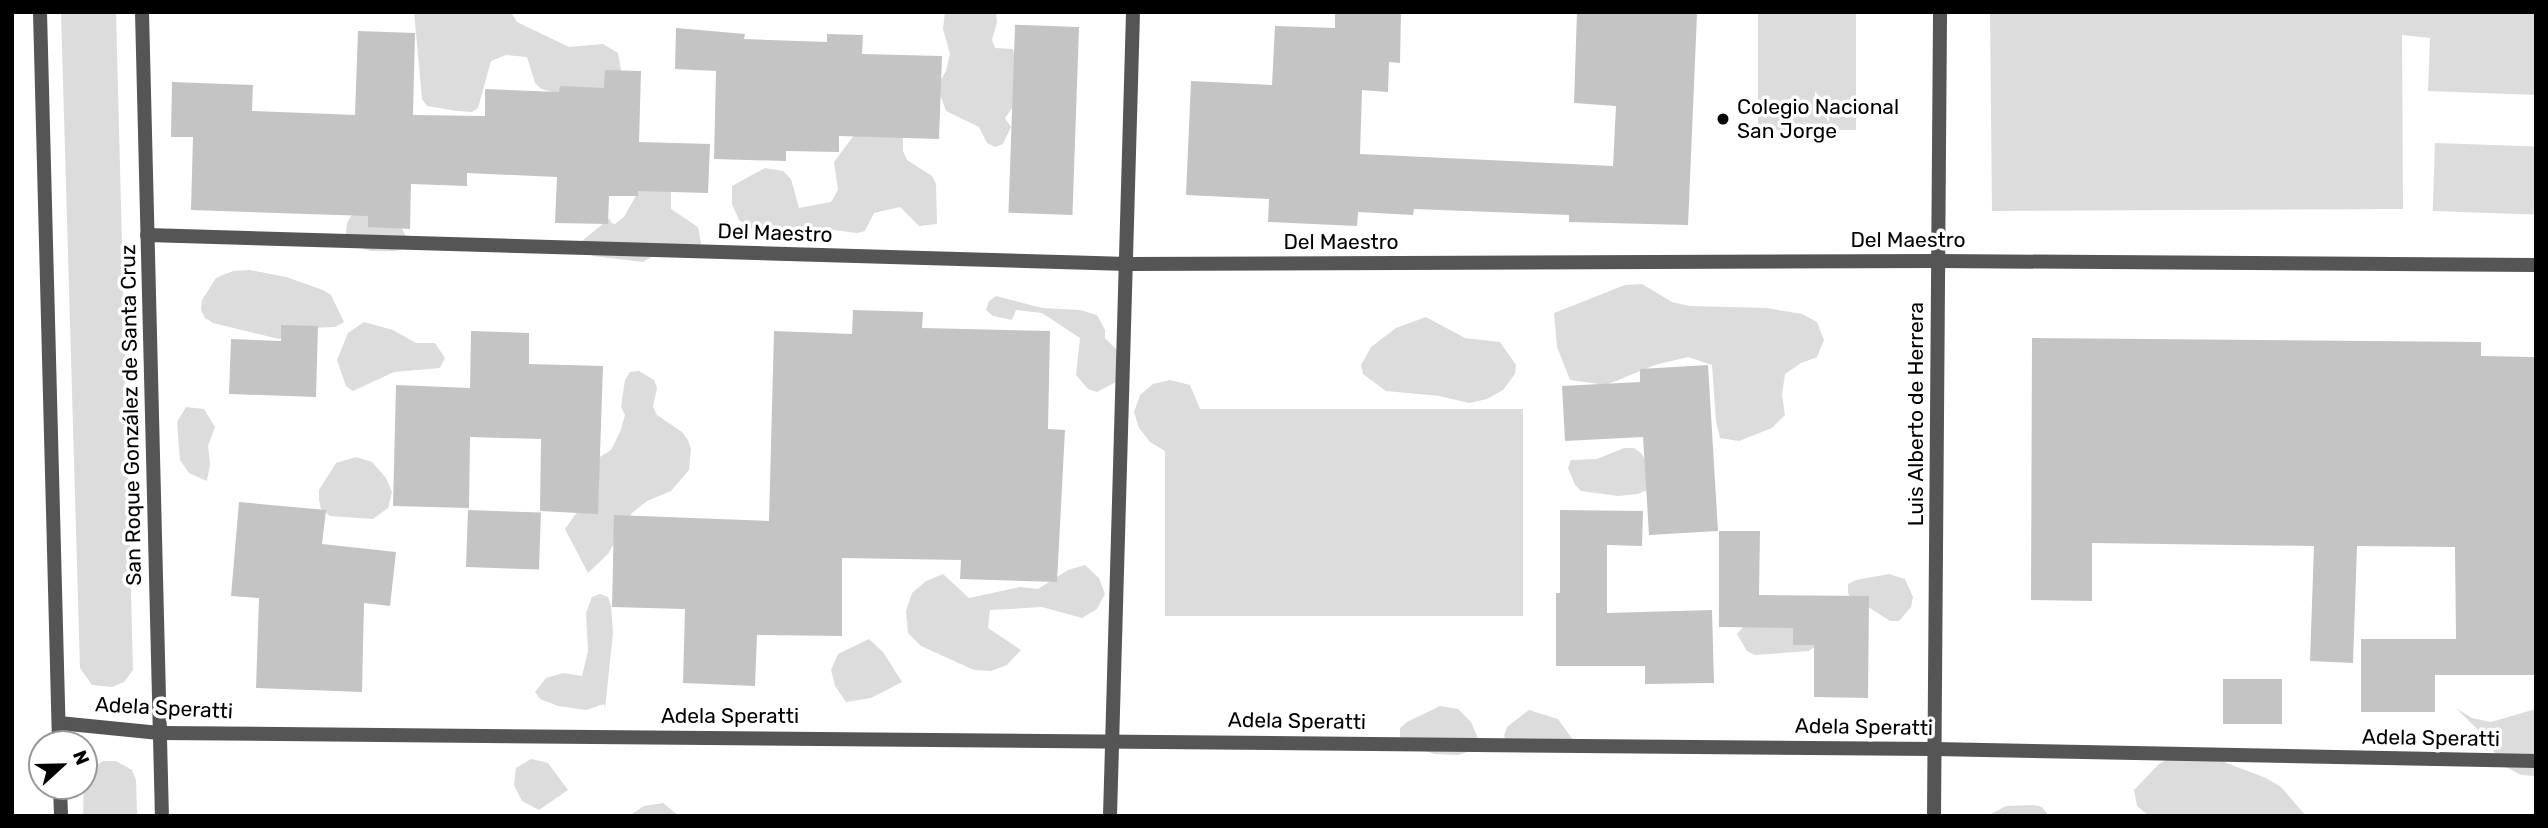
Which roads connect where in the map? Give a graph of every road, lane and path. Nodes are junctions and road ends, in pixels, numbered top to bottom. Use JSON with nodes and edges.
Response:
{"nodes":[{"id":1,"x":40,"y":12,"type":"edge"},
{"id":2,"x":142,"y":12,"type":"edge"},
{"id":3,"x":1133,"y":12,"type":"edge"},
{"id":4,"x":1940,"y":12,"type":"edge"},
{"id":5,"x":147,"y":235,"type":"junction"},
{"id":6,"x":1938,"y":261,"type":"junction"},
{"id":7,"x":1128,"y":264,"type":"junction"},
{"id":8,"x":2536,"y":265,"type":"edge"},
{"id":9,"x":59,"y":723,"type":"junction"},
{"id":10,"x":59,"y":730,"type":"edge"},
{"id":11,"x":160,"y":733,"type":"junction"},
{"id":12,"x":1111,"y":740,"type":"junction"},
{"id":13,"x":1934,"y":749,"type":"junction"},
{"id":14,"x":2536,"y":761,"type":"edge"},
{"id":15,"x":162,"y":816,"type":"edge"},
{"id":16,"x":1110,"y":816,"type":"edge"},
{"id":17,"x":1934,"y":816,"type":"edge"}],
"edges":[{"from":1,"to":9,"type":"street"},
{"from":2,"to":5,"type":"street","name":"San Roque González de Santa Cruz"},
{"from":3,"to":7,"type":"street"},
{"from":4,"to":6,"type":"street","name":"Luis Alberto de Herrera"},
{"from":5,"to":7,"type":"street","name":"Del Maestro"},
{"from":5,"to":11,"type":"street","name":"San Roque González de Santa Cruz"},
{"from":6,"to":7,"type":"street","name":"Del Maestro"},
{"from":6,"to":8,"type":"street","name":"Del Maestro"},
{"from":6,"to":13,"type":"street","name":"Luis Alberto de Herrera"},
{"from":7,"to":12,"type":"street"},
{"from":9,"to":10,"type":"street"},
{"from":9,"to":11,"type":"street","name":"Adela Speratti"},
{"from":11,"to":12,"type":"street","name":"Adela Speratti"},
{"from":11,"to":15,"type":"street","name":"San Roque González de Santa Cruz"},
{"from":12,"to":13,"type":"street","name":"Adela Speratti"},
{"from":12,"to":16,"type":"street"},
{"from":13,"to":14,"type":"street","name":"Adela Speratti"},
{"from":13,"to":17,"type":"street","name":"Luis Alberto de Herrera"}]}
